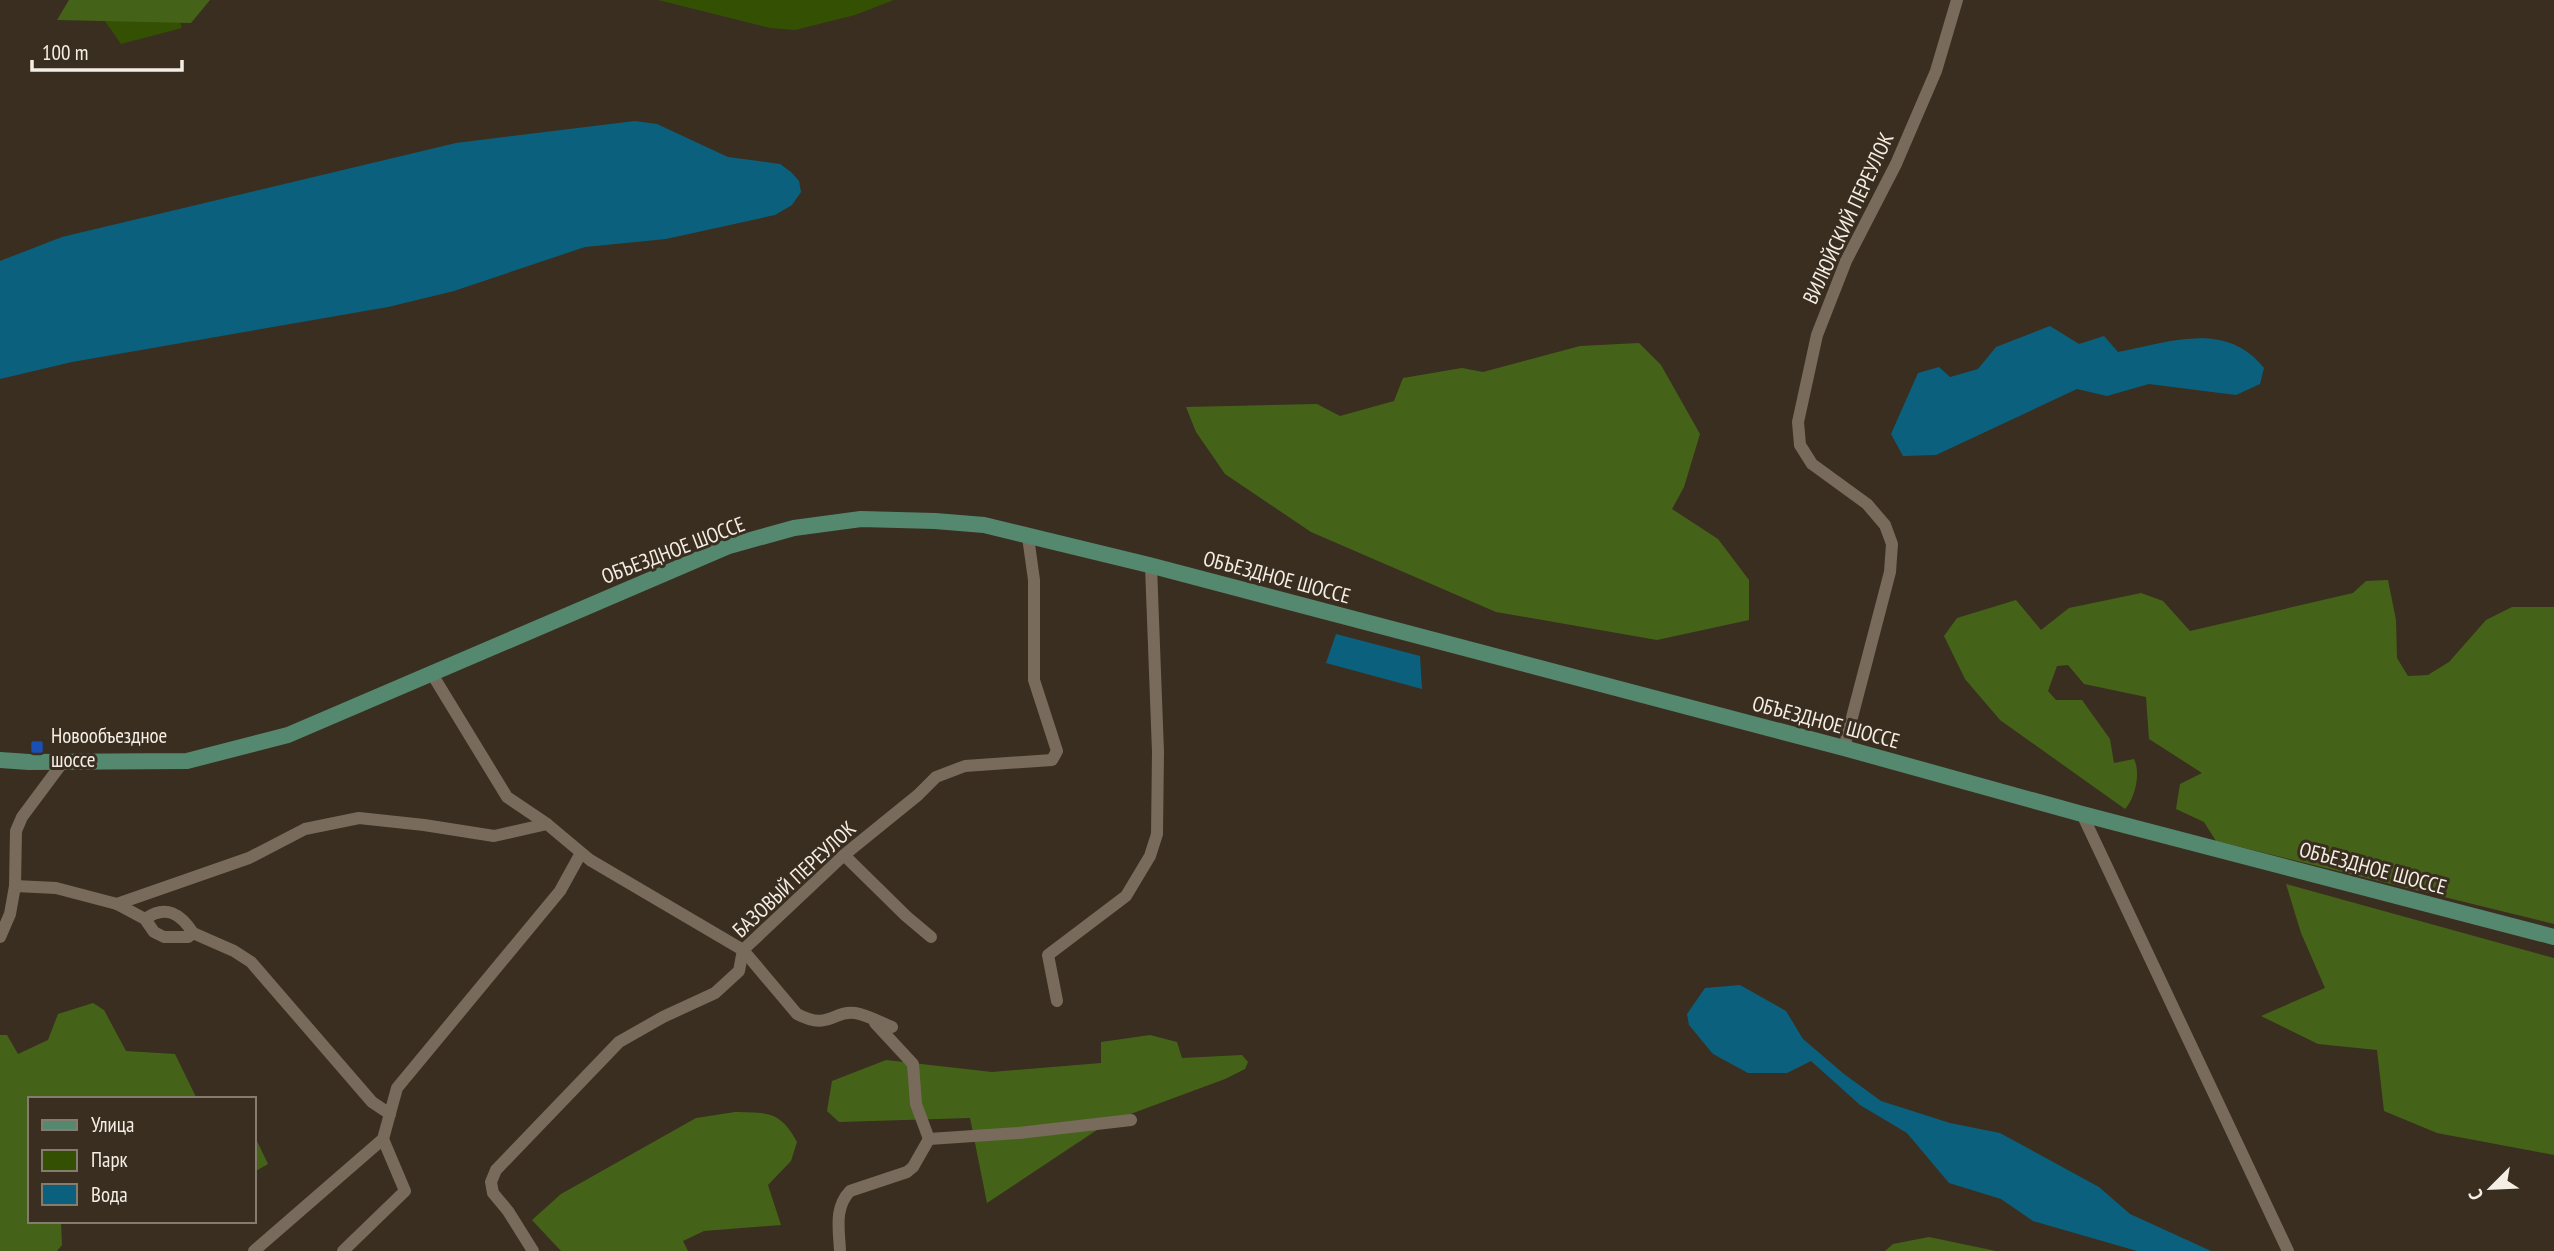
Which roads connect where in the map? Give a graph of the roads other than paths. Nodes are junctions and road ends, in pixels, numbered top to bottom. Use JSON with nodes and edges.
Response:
{"nodes":[{"id":1,"x":1957,"y":0,"type":"edge"},
{"id":2,"x":1028,"y":537,"type":"junction"},
{"id":3,"x":1151,"y":566,"type":"junction"},
{"id":4,"x":432,"y":674,"type":"junction"},
{"id":5,"x":1844,"y":748,"type":"junction"},
{"id":6,"x":0,"y":760,"type":"edge"},
{"id":7,"x":62,"y":762,"type":"junction"},
{"id":8,"x":2082,"y":814,"type":"junction"},
{"id":9,"x":547,"y":824,"type":"junction"},
{"id":10,"x":581,"y":853,"type":"junction"},
{"id":11,"x":844,"y":855,"type":"junction"},
{"id":12,"x":15,"y":886,"type":"junction"},
{"id":13,"x":117,"y":904,"type":"junction"},
{"id":14,"x":145,"y":919,"type":"junction"},
{"id":15,"x":193,"y":933,"type":"junction"},
{"id":16,"x":0,"y":937,"type":"edge"},
{"id":17,"x":931,"y":937,"type":"dead end"},
{"id":18,"x":2554,"y":937,"type":"edge"},
{"id":19,"x":743,"y":950,"type":"junction"},
{"id":20,"x":1057,"y":1001,"type":"dead end"},
{"id":21,"x":872,"y":1019,"type":"junction"},
{"id":22,"x":892,"y":1027,"type":"dead end"},
{"id":23,"x":390,"y":1114,"type":"junction"},
{"id":24,"x":1130,"y":1120,"type":"dead end"},
{"id":25,"x":383,"y":1139,"type":"junction"},
{"id":26,"x":929,"y":1139,"type":"junction"},
{"id":27,"x":254,"y":1251,"type":"edge"},
{"id":28,"x":343,"y":1251,"type":"edge"},
{"id":29,"x":533,"y":1251,"type":"edge"},
{"id":30,"x":840,"y":1251,"type":"edge"},
{"id":31,"x":2288,"y":1251,"type":"edge"}],
"edges":[{"from":1,"to":5,"type":"street","name":"ВИЛЮЙСКИЙ ПЕРЕУЛОК"},
{"from":2,"to":3,"type":"main road","name":"ОБЪЕЗДНОЕ ШОССЕ"},
{"from":2,"to":4,"type":"main road","name":"ОБЪЕЗДНОЕ ШОССЕ"},
{"from":2,"to":11,"type":"street","name":"БАЗОВЫЙ ПЕРЕУЛОК"},
{"from":3,"to":5,"type":"main road","name":"ОБЪЕЗДНОЕ ШОССЕ"},
{"from":3,"to":20,"type":"street"},
{"from":4,"to":7,"type":"main road","name":"ОБЪЕЗДНОЕ ШОССЕ"},
{"from":4,"to":9,"type":"street"},
{"from":5,"to":8,"type":"main road","name":"ОБЪЕЗДНОЕ ШОССЕ"},
{"from":6,"to":7,"type":"main road","name":"ОБЪЕЗДНОЕ ШОССЕ"},
{"from":7,"to":12,"type":"street"},
{"from":8,"to":18,"type":"main road","name":"ОБЪЕЗДНОЕ ШОССЕ"},
{"from":8,"to":31,"type":"street"},
{"from":9,"to":10,"type":"street"},
{"from":9,"to":13,"type":"street"},
{"from":10,"to":19,"type":"street"},
{"from":10,"to":23,"type":"street"},
{"from":11,"to":17,"type":"street"},
{"from":11,"to":19,"type":"street","name":"БАЗОВЫЙ ПЕРЕУЛОК"},
{"from":12,"to":13,"type":"street"},
{"from":12,"to":16,"type":"street"},
{"from":13,"to":14,"type":"street"},
{"from":14,"to":15,"type":"street"},
{"from":14,"to":15,"type":"street"},
{"from":15,"to":23,"type":"street"},
{"from":19,"to":21,"type":"street"},
{"from":19,"to":29,"type":"street","name":"БАЗОВЫЙ ПЕРЕУЛОК"},
{"from":21,"to":22,"type":"street"},
{"from":21,"to":26,"type":"street"},
{"from":23,"to":25,"type":"street"},
{"from":24,"to":26,"type":"street"},
{"from":25,"to":27,"type":"street"},
{"from":25,"to":28,"type":"street"},
{"from":26,"to":30,"type":"street"}]}
